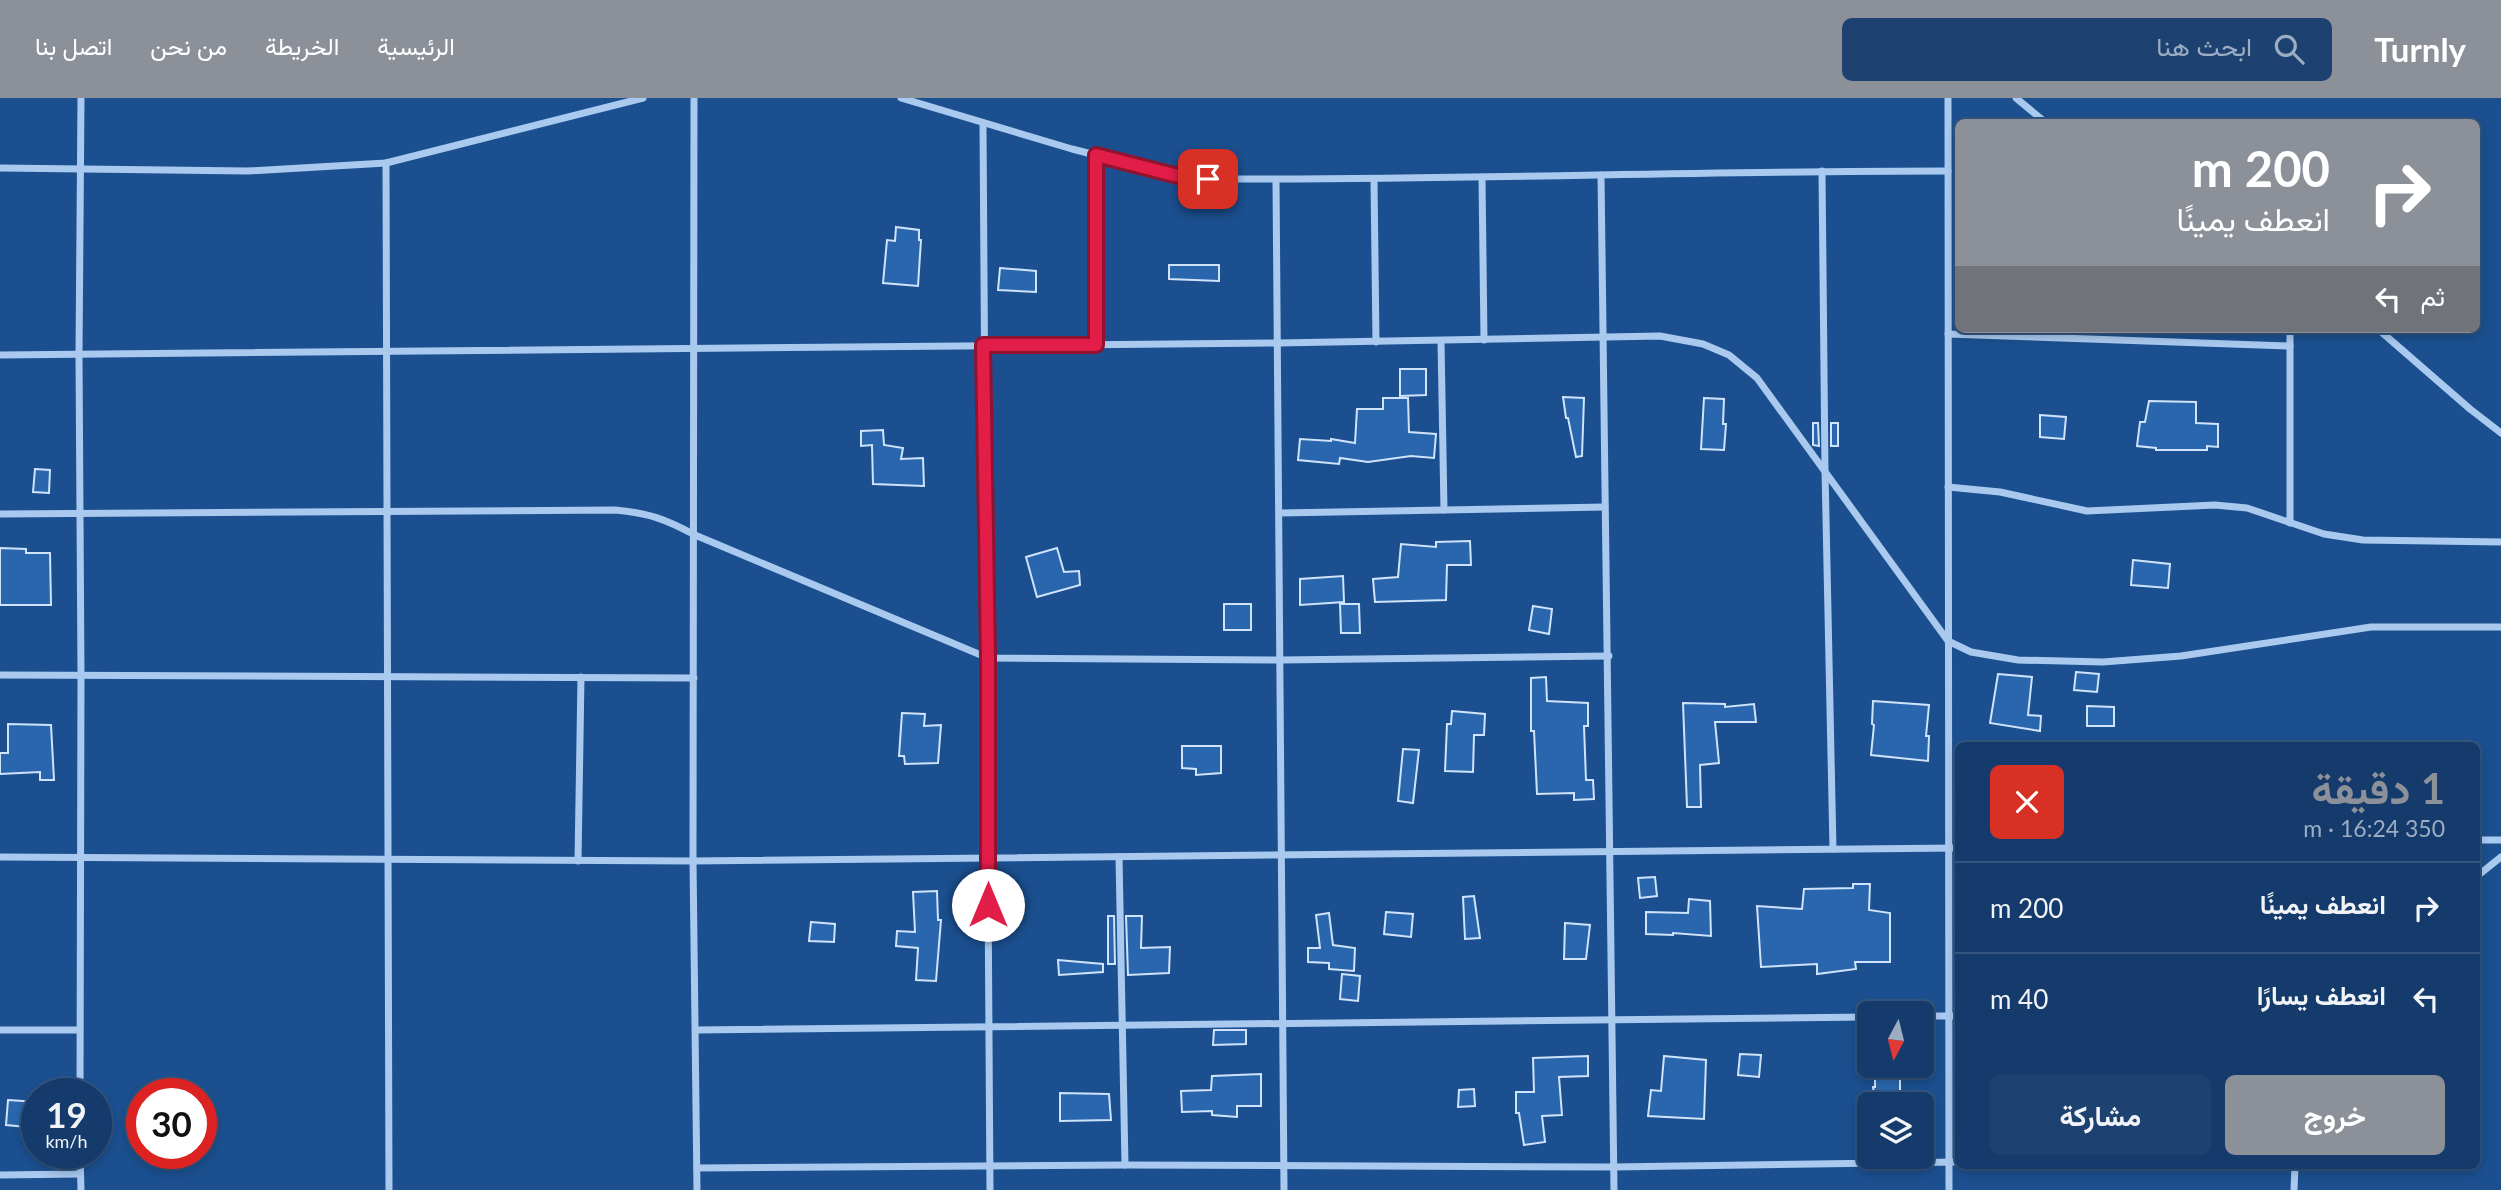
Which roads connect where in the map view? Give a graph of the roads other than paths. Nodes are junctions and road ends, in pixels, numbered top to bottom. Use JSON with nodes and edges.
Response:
{"nodes":[{"id":1,"x":81,"y":98,"type":"edge"},
{"id":2,"x":643,"y":98,"type":"edge"},
{"id":3,"x":694,"y":98,"type":"edge"},
{"id":4,"x":901,"y":98,"type":"edge"},
{"id":5,"x":1948,"y":98,"type":"edge"},
{"id":6,"x":2016,"y":98,"type":"edge"},
{"id":7,"x":2041,"y":119,"type":"edge"},
{"id":8,"x":983,"y":123,"type":"junction"},
{"id":9,"x":1096,"y":155,"type":"junction"},
{"id":10,"x":386,"y":163,"type":"junction"},
{"id":11,"x":0,"y":168,"type":"edge"},
{"id":12,"x":81,"y":168,"type":"junction"},
{"id":13,"x":1822,"y":171,"type":"junction"},
{"id":14,"x":1948,"y":171,"type":"junction"},
{"id":15,"x":1601,"y":175,"type":"junction"},
{"id":16,"x":1482,"y":178,"type":"junction"},
{"id":17,"x":1276,"y":180,"type":"junction"},
{"id":18,"x":1374,"y":180,"type":"junction"},
{"id":19,"x":2290,"y":333,"type":"edge"},
{"id":20,"x":2383,"y":333,"type":"edge"},
{"id":21,"x":1948,"y":334,"type":"junction"},
{"id":22,"x":1603,"y":339,"type":"junction"},
{"id":23,"x":1484,"y":340,"type":"junction"},
{"id":24,"x":1441,"y":341,"type":"junction"},
{"id":25,"x":1376,"y":342,"type":"junction"},
{"id":26,"x":1278,"y":343,"type":"junction"},
{"id":27,"x":983,"y":345,"type":"junction"},
{"id":28,"x":1096,"y":345,"type":"junction"},
{"id":29,"x":2290,"y":346,"type":"junction"},
{"id":30,"x":695,"y":348,"type":"junction"},
{"id":31,"x":386,"y":351,"type":"junction"},
{"id":32,"x":79,"y":354,"type":"junction"},
{"id":33,"x":0,"y":355,"type":"edge"},
{"id":34,"x":2501,"y":432,"type":"edge"},
{"id":35,"x":1825,"y":471,"type":"junction"},
{"id":36,"x":1948,"y":487,"type":"junction"},
{"id":37,"x":1605,"y":507,"type":"junction"},
{"id":38,"x":1444,"y":510,"type":"junction"},
{"id":39,"x":387,"y":512,"type":"junction"},
{"id":40,"x":79,"y":513,"type":"junction"},
{"id":41,"x":1280,"y":513,"type":"junction"},
{"id":42,"x":0,"y":514,"type":"edge"},
{"id":43,"x":2290,"y":523,"type":"junction"},
{"id":44,"x":695,"y":535,"type":"junction"},
{"id":45,"x":2501,"y":542,"type":"edge"},
{"id":46,"x":2501,"y":626,"type":"edge"},
{"id":47,"x":1948,"y":641,"type":"junction"},
{"id":48,"x":1609,"y":656,"type":"junction"},
{"id":49,"x":988,"y":658,"type":"junction"},
{"id":50,"x":1281,"y":660,"type":"junction"},
{"id":51,"x":0,"y":674,"type":"edge"},
{"id":52,"x":82,"y":676,"type":"junction"},
{"id":53,"x":386,"y":677,"type":"junction"},
{"id":54,"x":581,"y":677,"type":"junction"},
{"id":55,"x":694,"y":678,"type":"junction"},
{"id":56,"x":2480,"y":840,"type":"edge"},
{"id":57,"x":2501,"y":840,"type":"edge"},
{"id":58,"x":1948,"y":848,"type":"junction"},
{"id":59,"x":1955,"y":848,"type":"edge"},
{"id":60,"x":1833,"y":849,"type":"junction"},
{"id":61,"x":1608,"y":851,"type":"junction"},
{"id":62,"x":1283,"y":855,"type":"junction"},
{"id":63,"x":0,"y":857,"type":"edge"},
{"id":64,"x":79,"y":857,"type":"junction"},
{"id":65,"x":988,"y":857,"type":"junction"},
{"id":66,"x":1119,"y":857,"type":"junction"},
{"id":67,"x":2501,"y":857,"type":"edge"},
{"id":68,"x":386,"y":861,"type":"junction"},
{"id":69,"x":578,"y":861,"type":"junction"},
{"id":70,"x":694,"y":861,"type":"junction"},
{"id":71,"x":2480,"y":874,"type":"edge"},
{"id":72,"x":1934,"y":1016,"type":"edge"},
{"id":73,"x":1954,"y":1016,"type":"edge"},
{"id":74,"x":1857,"y":1017,"type":"edge"},
{"id":75,"x":1612,"y":1020,"type":"junction"},
{"id":76,"x":1284,"y":1023,"type":"junction"},
{"id":77,"x":1122,"y":1024,"type":"junction"},
{"id":78,"x":989,"y":1026,"type":"junction"},
{"id":79,"x":0,"y":1030,"type":"edge"},
{"id":80,"x":79,"y":1030,"type":"junction"},
{"id":81,"x":696,"y":1030,"type":"junction"},
{"id":82,"x":80,"y":1078,"type":"edge"},
{"id":83,"x":1955,"y":1162,"type":"edge"},
{"id":84,"x":1949,"y":1163,"type":"junction"},
{"id":85,"x":1125,"y":1165,"type":"junction"},
{"id":86,"x":990,"y":1166,"type":"junction"},
{"id":87,"x":1283,"y":1166,"type":"junction"},
{"id":88,"x":1613,"y":1167,"type":"junction"},
{"id":89,"x":698,"y":1168,"type":"junction"},
{"id":90,"x":80,"y":1169,"type":"edge"},
{"id":91,"x":2295,"y":1169,"type":"edge"},
{"id":92,"x":80,"y":1174,"type":"junction"},
{"id":93,"x":0,"y":1175,"type":"edge"},
{"id":94,"x":80,"y":1190,"type":"edge"},
{"id":95,"x":388,"y":1190,"type":"edge"},
{"id":96,"x":697,"y":1190,"type":"edge"},
{"id":97,"x":990,"y":1190,"type":"edge"},
{"id":98,"x":1284,"y":1190,"type":"edge"},
{"id":99,"x":1614,"y":1190,"type":"edge"},
{"id":100,"x":1949,"y":1190,"type":"edge"},
{"id":101,"x":2294,"y":1190,"type":"edge"}],
"edges":[{"from":1,"to":12,"type":"street"},
{"from":2,"to":10,"type":"street"},
{"from":3,"to":30,"type":"street"},
{"from":4,"to":8,"type":"street"},
{"from":5,"to":14,"type":"street"},
{"from":6,"to":7,"type":"street"},
{"from":8,"to":9,"type":"street"},
{"from":8,"to":27,"type":"street"},
{"from":9,"to":17,"type":"street"},
{"from":9,"to":28,"type":"street"},
{"from":10,"to":12,"type":"street"},
{"from":10,"to":31,"type":"street"},
{"from":11,"to":12,"type":"street"},
{"from":12,"to":32,"type":"street"},
{"from":13,"to":14,"type":"street"},
{"from":13,"to":15,"type":"street"},
{"from":13,"to":35,"type":"street"},
{"from":14,"to":21,"type":"street"},
{"from":15,"to":16,"type":"street"},
{"from":15,"to":22,"type":"street"},
{"from":16,"to":18,"type":"street"},
{"from":16,"to":23,"type":"street"},
{"from":17,"to":18,"type":"street"},
{"from":17,"to":26,"type":"street"},
{"from":18,"to":25,"type":"street"},
{"from":19,"to":29,"type":"street"},
{"from":20,"to":34,"type":"street"},
{"from":21,"to":29,"type":"street"},
{"from":21,"to":36,"type":"street"},
{"from":22,"to":23,"type":"street"},
{"from":22,"to":35,"type":"street"},
{"from":22,"to":37,"type":"street"},
{"from":23,"to":24,"type":"street"},
{"from":24,"to":25,"type":"street"},
{"from":24,"to":38,"type":"street"},
{"from":25,"to":26,"type":"street"},
{"from":26,"to":28,"type":"street"},
{"from":26,"to":41,"type":"street"},
{"from":27,"to":28,"type":"street"},
{"from":27,"to":30,"type":"street"},
{"from":27,"to":49,"type":"street"},
{"from":29,"to":43,"type":"street"},
{"from":30,"to":31,"type":"street"},
{"from":30,"to":44,"type":"street"},
{"from":31,"to":32,"type":"street"},
{"from":31,"to":39,"type":"street"},
{"from":32,"to":33,"type":"street"},
{"from":32,"to":40,"type":"street"},
{"from":35,"to":47,"type":"street"},
{"from":35,"to":60,"type":"street"},
{"from":36,"to":43,"type":"street"},
{"from":36,"to":47,"type":"street"},
{"from":37,"to":38,"type":"street"},
{"from":37,"to":48,"type":"street"},
{"from":38,"to":41,"type":"street"},
{"from":39,"to":40,"type":"street"},
{"from":39,"to":44,"type":"street"},
{"from":39,"to":53,"type":"street"},
{"from":40,"to":42,"type":"street"},
{"from":40,"to":52,"type":"street"},
{"from":41,"to":50,"type":"street"},
{"from":43,"to":45,"type":"street"},
{"from":44,"to":49,"type":"street"},
{"from":44,"to":55,"type":"street"},
{"from":46,"to":47,"type":"street"},
{"from":47,"to":58,"type":"street"},
{"from":48,"to":50,"type":"street"},
{"from":48,"to":61,"type":"street"},
{"from":49,"to":50,"type":"street"},
{"from":49,"to":65,"type":"street"},
{"from":50,"to":62,"type":"street"},
{"from":51,"to":52,"type":"street"},
{"from":52,"to":53,"type":"street"},
{"from":52,"to":64,"type":"street"},
{"from":53,"to":54,"type":"street"},
{"from":53,"to":68,"type":"street"},
{"from":54,"to":55,"type":"street"},
{"from":54,"to":69,"type":"street"},
{"from":55,"to":70,"type":"street"},
{"from":56,"to":57,"type":"street"},
{"from":58,"to":59,"type":"street"},
{"from":58,"to":60,"type":"street"},
{"from":58,"to":73,"type":"street"},
{"from":60,"to":61,"type":"street"},
{"from":61,"to":62,"type":"street"},
{"from":61,"to":75,"type":"street"},
{"from":62,"to":66,"type":"street"},
{"from":62,"to":76,"type":"street"},
{"from":63,"to":64,"type":"street"},
{"from":64,"to":68,"type":"street"},
{"from":64,"to":80,"type":"street"},
{"from":65,"to":66,"type":"street"},
{"from":65,"to":70,"type":"street"},
{"from":65,"to":78,"type":"street"},
{"from":66,"to":77,"type":"street"},
{"from":67,"to":71,"type":"street"},
{"from":68,"to":69,"type":"street"},
{"from":68,"to":95,"type":"street"},
{"from":69,"to":70,"type":"street"},
{"from":70,"to":81,"type":"street"},
{"from":72,"to":73,"type":"street"},
{"from":73,"to":84,"type":"street"},
{"from":74,"to":75,"type":"street"},
{"from":75,"to":76,"type":"street"},
{"from":75,"to":88,"type":"street"},
{"from":76,"to":77,"type":"street"},
{"from":76,"to":87,"type":"street"},
{"from":77,"to":78,"type":"street"},
{"from":77,"to":85,"type":"street"},
{"from":78,"to":81,"type":"street"},
{"from":78,"to":86,"type":"street"},
{"from":79,"to":80,"type":"street"},
{"from":80,"to":82,"type":"street"},
{"from":81,"to":89,"type":"street"},
{"from":83,"to":84,"type":"street"},
{"from":84,"to":88,"type":"street"},
{"from":84,"to":100,"type":"street"},
{"from":85,"to":86,"type":"street"},
{"from":85,"to":87,"type":"street"},
{"from":86,"to":89,"type":"street"},
{"from":86,"to":97,"type":"street"},
{"from":87,"to":88,"type":"street"},
{"from":87,"to":98,"type":"street"},
{"from":88,"to":99,"type":"street"},
{"from":89,"to":96,"type":"street"},
{"from":90,"to":92,"type":"street"},
{"from":91,"to":101,"type":"street"},
{"from":92,"to":93,"type":"street"},
{"from":92,"to":94,"type":"street"}]}
